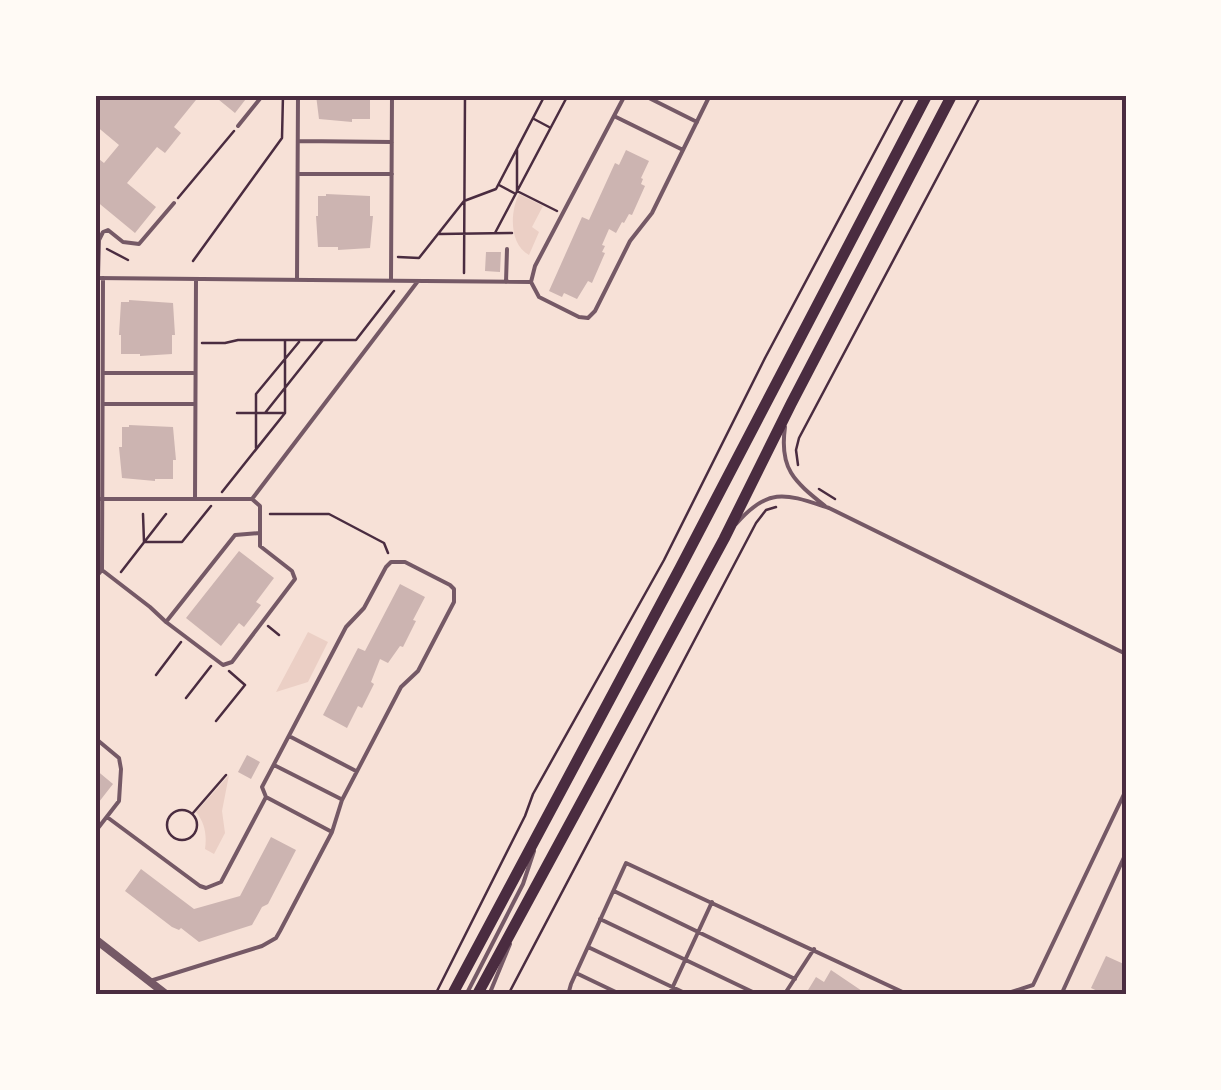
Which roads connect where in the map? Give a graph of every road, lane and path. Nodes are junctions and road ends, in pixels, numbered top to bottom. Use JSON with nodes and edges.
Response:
{"nodes":[{"id":1,"x":263,"y":95,"type":"edge"},
{"id":2,"x":283,"y":95,"type":"edge"},
{"id":3,"x":298,"y":95,"type":"edge"},
{"id":4,"x":392,"y":95,"type":"edge"},
{"id":5,"x":464,"y":95,"type":"edge"},
{"id":6,"x":545,"y":95,"type":"edge"},
{"id":7,"x":568,"y":95,"type":"edge"},
{"id":8,"x":625,"y":95,"type":"edge"},
{"id":9,"x":643,"y":95,"type":"edge"},
{"id":10,"x":710,"y":95,"type":"edge"},
{"id":11,"x":906,"y":95,"type":"edge"},
{"id":12,"x":927,"y":95,"type":"edge"},
{"id":13,"x":952,"y":95,"type":"edge"},
{"id":14,"x":981,"y":95,"type":"edge"},
{"id":15,"x":614,"y":116,"type":"junction"},
{"id":16,"x":533,"y":118,"type":"junction"},
{"id":17,"x":697,"y":122,"type":"junction"},
{"id":18,"x":238,"y":126,"type":"joint"},
{"id":19,"x":551,"y":127,"type":"junction"},
{"id":20,"x":298,"y":141,"type":"junction"},
{"id":21,"x":392,"y":142,"type":"junction"},
{"id":22,"x":517,"y":148,"type":"junction"},
{"id":23,"x":683,"y":150,"type":"junction"},
{"id":24,"x":298,"y":174,"type":"junction"},
{"id":25,"x":392,"y":174,"type":"junction"},
{"id":26,"x":498,"y":185,"type":"junction"},
{"id":27,"x":516,"y":192,"type":"junction"},
{"id":28,"x":464,"y":202,"type":"junction"},
{"id":29,"x":174,"y":203,"type":"joint"},
{"id":30,"x":562,"y":214,"type":"junction"},
{"id":31,"x":464,"y":233,"type":"junction"},
{"id":32,"x":495,"y":233,"type":"junction"},
{"id":33,"x":438,"y":234,"type":"junction"},
{"id":34,"x":512,"y":234,"type":"dead end"},
{"id":35,"x":98,"y":244,"type":"junction"},
{"id":36,"x":507,"y":249,"type":"dead end"},
{"id":37,"x":391,"y":258,"type":"junction"},
{"id":38,"x":128,"y":260,"type":"dead end"},
{"id":39,"x":193,"y":260,"type":"dead end"},
{"id":40,"x":99,"y":278,"type":"edge"},
{"id":41,"x":196,"y":279,"type":"junction"},
{"id":42,"x":297,"y":280,"type":"junction"},
{"id":43,"x":391,"y":281,"type":"junction"},
{"id":44,"x":402,"y":281,"type":"junction"},
{"id":45,"x":418,"y":281,"type":"junction"},
{"id":46,"x":464,"y":281,"type":"junction"},
{"id":47,"x":506,"y":282,"type":"junction"},
{"id":48,"x":531,"y":282,"type":"junction"},
{"id":49,"x":282,"y":338,"type":"junction"},
{"id":50,"x":300,"y":340,"type":"junction"},
{"id":51,"x":323,"y":340,"type":"junction"},
{"id":52,"x":196,"y":343,"type":"junction"},
{"id":53,"x":285,"y":358,"type":"junction"},
{"id":54,"x":103,"y":373,"type":"junction"},
{"id":55,"x":195,"y":373,"type":"junction"},
{"id":56,"x":285,"y":388,"type":"junction"},
{"id":57,"x":103,"y":404,"type":"junction"},
{"id":58,"x":195,"y":404,"type":"junction"},
{"id":59,"x":791,"y":404,"type":"junction"},
{"id":60,"x":237,"y":414,"type":"dead end"},
{"id":61,"x":256,"y":414,"type":"junction"},
{"id":62,"x":264,"y":414,"type":"junction"},
{"id":63,"x":285,"y":414,"type":"junction"},
{"id":64,"x":256,"y":450,"type":"junction"},
{"id":65,"x":800,"y":470,"type":"dead end"},
{"id":66,"x":227,"y":472,"type":"dead end"},
{"id":67,"x":235,"y":476,"type":"junction"},
{"id":68,"x":810,"y":483,"type":"dead end"},
{"id":69,"x":95,"y":498,"type":"edge"},
{"id":70,"x":102,"y":498,"type":"junction"},
{"id":71,"x":195,"y":498,"type":"junction"},
{"id":72,"x":217,"y":498,"type":"junction"},
{"id":73,"x":252,"y":498,"type":"junction"},
{"id":74,"x":834,"y":499,"type":"dead end"},
{"id":75,"x":777,"y":506,"type":"dead end"},
{"id":76,"x":829,"y":508,"type":"junction"},
{"id":77,"x":143,"y":514,"type":"dead end"},
{"id":78,"x":166,"y":514,"type":"dead end"},
{"id":79,"x":268,"y":514,"type":"dead end"},
{"id":80,"x":260,"y":533,"type":"junction"},
{"id":81,"x":724,"y":539,"type":"junction"},
{"id":82,"x":144,"y":542,"type":"junction"},
{"id":83,"x":391,"y":562,"type":"junction"},
{"id":84,"x":102,"y":570,"type":"junction"},
{"id":85,"x":120,"y":574,"type":"dead end"},
{"id":86,"x":95,"y":578,"type":"edge"},
{"id":87,"x":166,"y":622,"type":"junction"},
{"id":88,"x":262,"y":622,"type":"junction"},
{"id":89,"x":279,"y":635,"type":"dead end"},
{"id":90,"x":185,"y":637,"type":"junction"},
{"id":91,"x":1126,"y":654,"type":"edge"},
{"id":92,"x":216,"y":661,"type":"junction"},
{"id":93,"x":228,"y":664,"type":"junction"},
{"id":94,"x":156,"y":675,"type":"dead end"},
{"id":95,"x":186,"y":698,"type":"dead end"},
{"id":96,"x":216,"y":722,"type":"dead end"},
{"id":97,"x":289,"y":736,"type":"junction"},
{"id":98,"x":95,"y":738,"type":"edge"},
{"id":99,"x":274,"y":765,"type":"junction"},
{"id":100,"x":357,"y":771,"type":"junction"},
{"id":101,"x":226,"y":775,"type":"dead end"},
{"id":102,"x":1126,"y":790,"type":"edge"},
{"id":103,"x":266,"y":798,"type":"junction"},
{"id":104,"x":342,"y":800,"type":"junction"},
{"id":105,"x":192,"y":814,"type":"junction"},
{"id":106,"x":107,"y":817,"type":"junction"},
{"id":107,"x":542,"y":828,"type":"junction"},
{"id":108,"x":95,"y":832,"type":"edge"},
{"id":109,"x":332,"y":832,"type":"junction"},
{"id":110,"x":174,"y":837,"type":"junction"},
{"id":111,"x":1126,"y":853,"type":"edge"},
{"id":112,"x":160,"y":856,"type":"junction"},
{"id":113,"x":614,"y":890,"type":"junction"},
{"id":114,"x":712,"y":902,"type":"junction"},
{"id":115,"x":525,"y":910,"type":"junction"},
{"id":116,"x":600,"y":920,"type":"junction"},
{"id":117,"x":698,"y":932,"type":"junction"},
{"id":118,"x":95,"y":938,"type":"edge"},
{"id":119,"x":588,"y":946,"type":"junction"},
{"id":120,"x":814,"y":950,"type":"junction"},
{"id":121,"x":685,"y":960,"type":"junction"},
{"id":122,"x":576,"y":973,"type":"junction"},
{"id":123,"x":795,"y":978,"type":"junction"},
{"id":124,"x":150,"y":981,"type":"junction"},
{"id":125,"x":673,"y":987,"type":"junction"},
{"id":126,"x":167,"y":995,"type":"edge"},
{"id":127,"x":435,"y":995,"type":"edge"},
{"id":128,"x":452,"y":995,"type":"edge"},
{"id":129,"x":466,"y":995,"type":"edge"},
{"id":130,"x":476,"y":995,"type":"edge"},
{"id":131,"x":489,"y":995,"type":"edge"},
{"id":132,"x":508,"y":995,"type":"edge"},
{"id":133,"x":568,"y":995,"type":"edge"},
{"id":134,"x":622,"y":995,"type":"edge"},
{"id":135,"x":669,"y":995,"type":"edge"},
{"id":136,"x":689,"y":995,"type":"edge"},
{"id":137,"x":759,"y":995,"type":"edge"},
{"id":138,"x":784,"y":995,"type":"edge"},
{"id":139,"x":909,"y":995,"type":"edge"},
{"id":140,"x":1002,"y":995,"type":"edge"},
{"id":141,"x":1061,"y":995,"type":"edge"}],
"edges":[{"from":1,"to":18,"type":"lane"},
{"from":2,"to":39,"type":"path"},
{"from":3,"to":20,"type":"lane"},
{"from":4,"to":21,"type":"lane"},
{"from":5,"to":28,"type":"path"},
{"from":6,"to":16,"type":"path"},
{"from":7,"to":19,"type":"path"},
{"from":8,"to":15,"type":"lane"},
{"from":9,"to":17,"type":"lane"},
{"from":10,"to":17,"type":"lane"},
{"from":11,"to":127,"type":"path"},
{"from":12,"to":107,"type":"main road"},
{"from":13,"to":59,"type":"main road"},
{"from":14,"to":65,"type":"path"},
{"from":15,"to":23,"type":"lane"},
{"from":15,"to":30,"type":"lane"},
{"from":16,"to":19,"type":"path"},
{"from":16,"to":22,"type":"path"},
{"from":17,"to":23,"type":"lane"},
{"from":18,"to":29,"type":"path"},
{"from":19,"to":27,"type":"path"},
{"from":20,"to":21,"type":"lane"},
{"from":20,"to":24,"type":"lane"},
{"from":21,"to":25,"type":"lane"},
{"from":22,"to":26,"type":"path"},
{"from":22,"to":27,"type":"path"},
{"from":23,"to":48,"type":"lane"},
{"from":24,"to":25,"type":"lane"},
{"from":24,"to":42,"type":"lane"},
{"from":25,"to":37,"type":"lane"},
{"from":26,"to":27,"type":"path"},
{"from":26,"to":28,"type":"path"},
{"from":27,"to":30,"type":"path"},
{"from":27,"to":32,"type":"path"},
{"from":28,"to":31,"type":"path"},
{"from":28,"to":33,"type":"path"},
{"from":29,"to":35,"type":"lane"},
{"from":30,"to":48,"type":"lane"},
{"from":31,"to":32,"type":"path"},
{"from":31,"to":33,"type":"path"},
{"from":31,"to":46,"type":"path"},
{"from":32,"to":34,"type":"path"},
{"from":33,"to":37,"type":"path"},
{"from":35,"to":38,"type":"path"},
{"from":35,"to":40,"type":"lane"},
{"from":36,"to":47,"type":"lane"},
{"from":37,"to":43,"type":"lane"},
{"from":40,"to":41,"type":"lane"},
{"from":40,"to":54,"type":"lane"},
{"from":41,"to":42,"type":"lane"},
{"from":41,"to":52,"type":"lane"},
{"from":42,"to":43,"type":"lane"},
{"from":43,"to":44,"type":"lane"},
{"from":44,"to":45,"type":"lane"},
{"from":44,"to":51,"type":"path"},
{"from":45,"to":46,"type":"lane"},
{"from":45,"to":73,"type":"lane"},
{"from":46,"to":47,"type":"lane"},
{"from":47,"to":48,"type":"lane"},
{"from":49,"to":50,"type":"path"},
{"from":49,"to":52,"type":"path"},
{"from":49,"to":53,"type":"path"},
{"from":50,"to":51,"type":"path"},
{"from":50,"to":53,"type":"path"},
{"from":51,"to":56,"type":"path"},
{"from":52,"to":55,"type":"lane"},
{"from":53,"to":56,"type":"path"},
{"from":53,"to":61,"type":"path"},
{"from":54,"to":55,"type":"lane"},
{"from":54,"to":57,"type":"lane"},
{"from":55,"to":58,"type":"lane"},
{"from":56,"to":62,"type":"path"},
{"from":56,"to":63,"type":"path"},
{"from":57,"to":58,"type":"lane"},
{"from":57,"to":70,"type":"lane"},
{"from":58,"to":71,"type":"lane"},
{"from":59,"to":76,"type":"lane"},
{"from":59,"to":81,"type":"main road"},
{"from":60,"to":61,"type":"path"},
{"from":61,"to":62,"type":"path"},
{"from":61,"to":64,"type":"path"},
{"from":62,"to":63,"type":"path"},
{"from":63,"to":64,"type":"path"},
{"from":64,"to":67,"type":"path"},
{"from":66,"to":67,"type":"path"},
{"from":67,"to":72,"type":"path"},
{"from":68,"to":74,"type":"path"},
{"from":69,"to":70,"type":"lane"},
{"from":70,"to":71,"type":"lane"},
{"from":70,"to":84,"type":"lane"},
{"from":71,"to":72,"type":"lane"},
{"from":72,"to":73,"type":"lane"},
{"from":72,"to":82,"type":"path"},
{"from":73,"to":80,"type":"lane"},
{"from":75,"to":132,"type":"path"},
{"from":76,"to":81,"type":"lane"},
{"from":76,"to":91,"type":"lane"},
{"from":77,"to":82,"type":"path"},
{"from":78,"to":82,"type":"path"},
{"from":79,"to":83,"type":"path"},
{"from":80,"to":87,"type":"lane"},
{"from":80,"to":88,"type":"lane"},
{"from":81,"to":115,"type":"main road"},
{"from":82,"to":85,"type":"path"},
{"from":83,"to":97,"type":"lane"},
{"from":83,"to":100,"type":"lane"},
{"from":84,"to":86,"type":"lane"},
{"from":84,"to":87,"type":"lane"},
{"from":87,"to":90,"type":"lane"},
{"from":88,"to":89,"type":"path"},
{"from":88,"to":93,"type":"lane"},
{"from":90,"to":92,"type":"lane"},
{"from":90,"to":94,"type":"path"},
{"from":92,"to":93,"type":"lane"},
{"from":92,"to":95,"type":"path"},
{"from":93,"to":96,"type":"path"},
{"from":97,"to":99,"type":"lane"},
{"from":97,"to":100,"type":"lane"},
{"from":98,"to":106,"type":"lane"},
{"from":99,"to":103,"type":"lane"},
{"from":99,"to":104,"type":"lane"},
{"from":100,"to":104,"type":"lane"},
{"from":101,"to":105,"type":"path"},
{"from":102,"to":140,"type":"lane"},
{"from":103,"to":109,"type":"lane"},
{"from":103,"to":112,"type":"lane"},
{"from":104,"to":109,"type":"lane"},
{"from":105,"to":110,"type":"path"},
{"from":105,"to":110,"type":"path"},
{"from":106,"to":108,"type":"lane"},
{"from":106,"to":112,"type":"lane"},
{"from":107,"to":128,"type":"main road"},
{"from":107,"to":129,"type":"lane"},
{"from":109,"to":124,"type":"lane"},
{"from":110,"to":112,"type":"path"},
{"from":111,"to":141,"type":"lane"},
{"from":113,"to":114,"type":"lane"},
{"from":113,"to":116,"type":"lane"},
{"from":113,"to":117,"type":"lane"},
{"from":114,"to":117,"type":"lane"},
{"from":114,"to":120,"type":"lane"},
{"from":115,"to":130,"type":"main road"},
{"from":115,"to":131,"type":"lane"},
{"from":116,"to":119,"type":"lane"},
{"from":116,"to":121,"type":"lane"},
{"from":117,"to":121,"type":"lane"},
{"from":117,"to":123,"type":"lane"},
{"from":118,"to":124,"type":"street"},
{"from":119,"to":122,"type":"lane"},
{"from":119,"to":125,"type":"lane"},
{"from":120,"to":123,"type":"lane"},
{"from":120,"to":139,"type":"lane"},
{"from":121,"to":125,"type":"lane"},
{"from":121,"to":137,"type":"lane"},
{"from":122,"to":133,"type":"lane"},
{"from":122,"to":134,"type":"lane"},
{"from":123,"to":138,"type":"lane"},
{"from":124,"to":126,"type":"street"},
{"from":125,"to":135,"type":"lane"},
{"from":125,"to":136,"type":"lane"}]}
